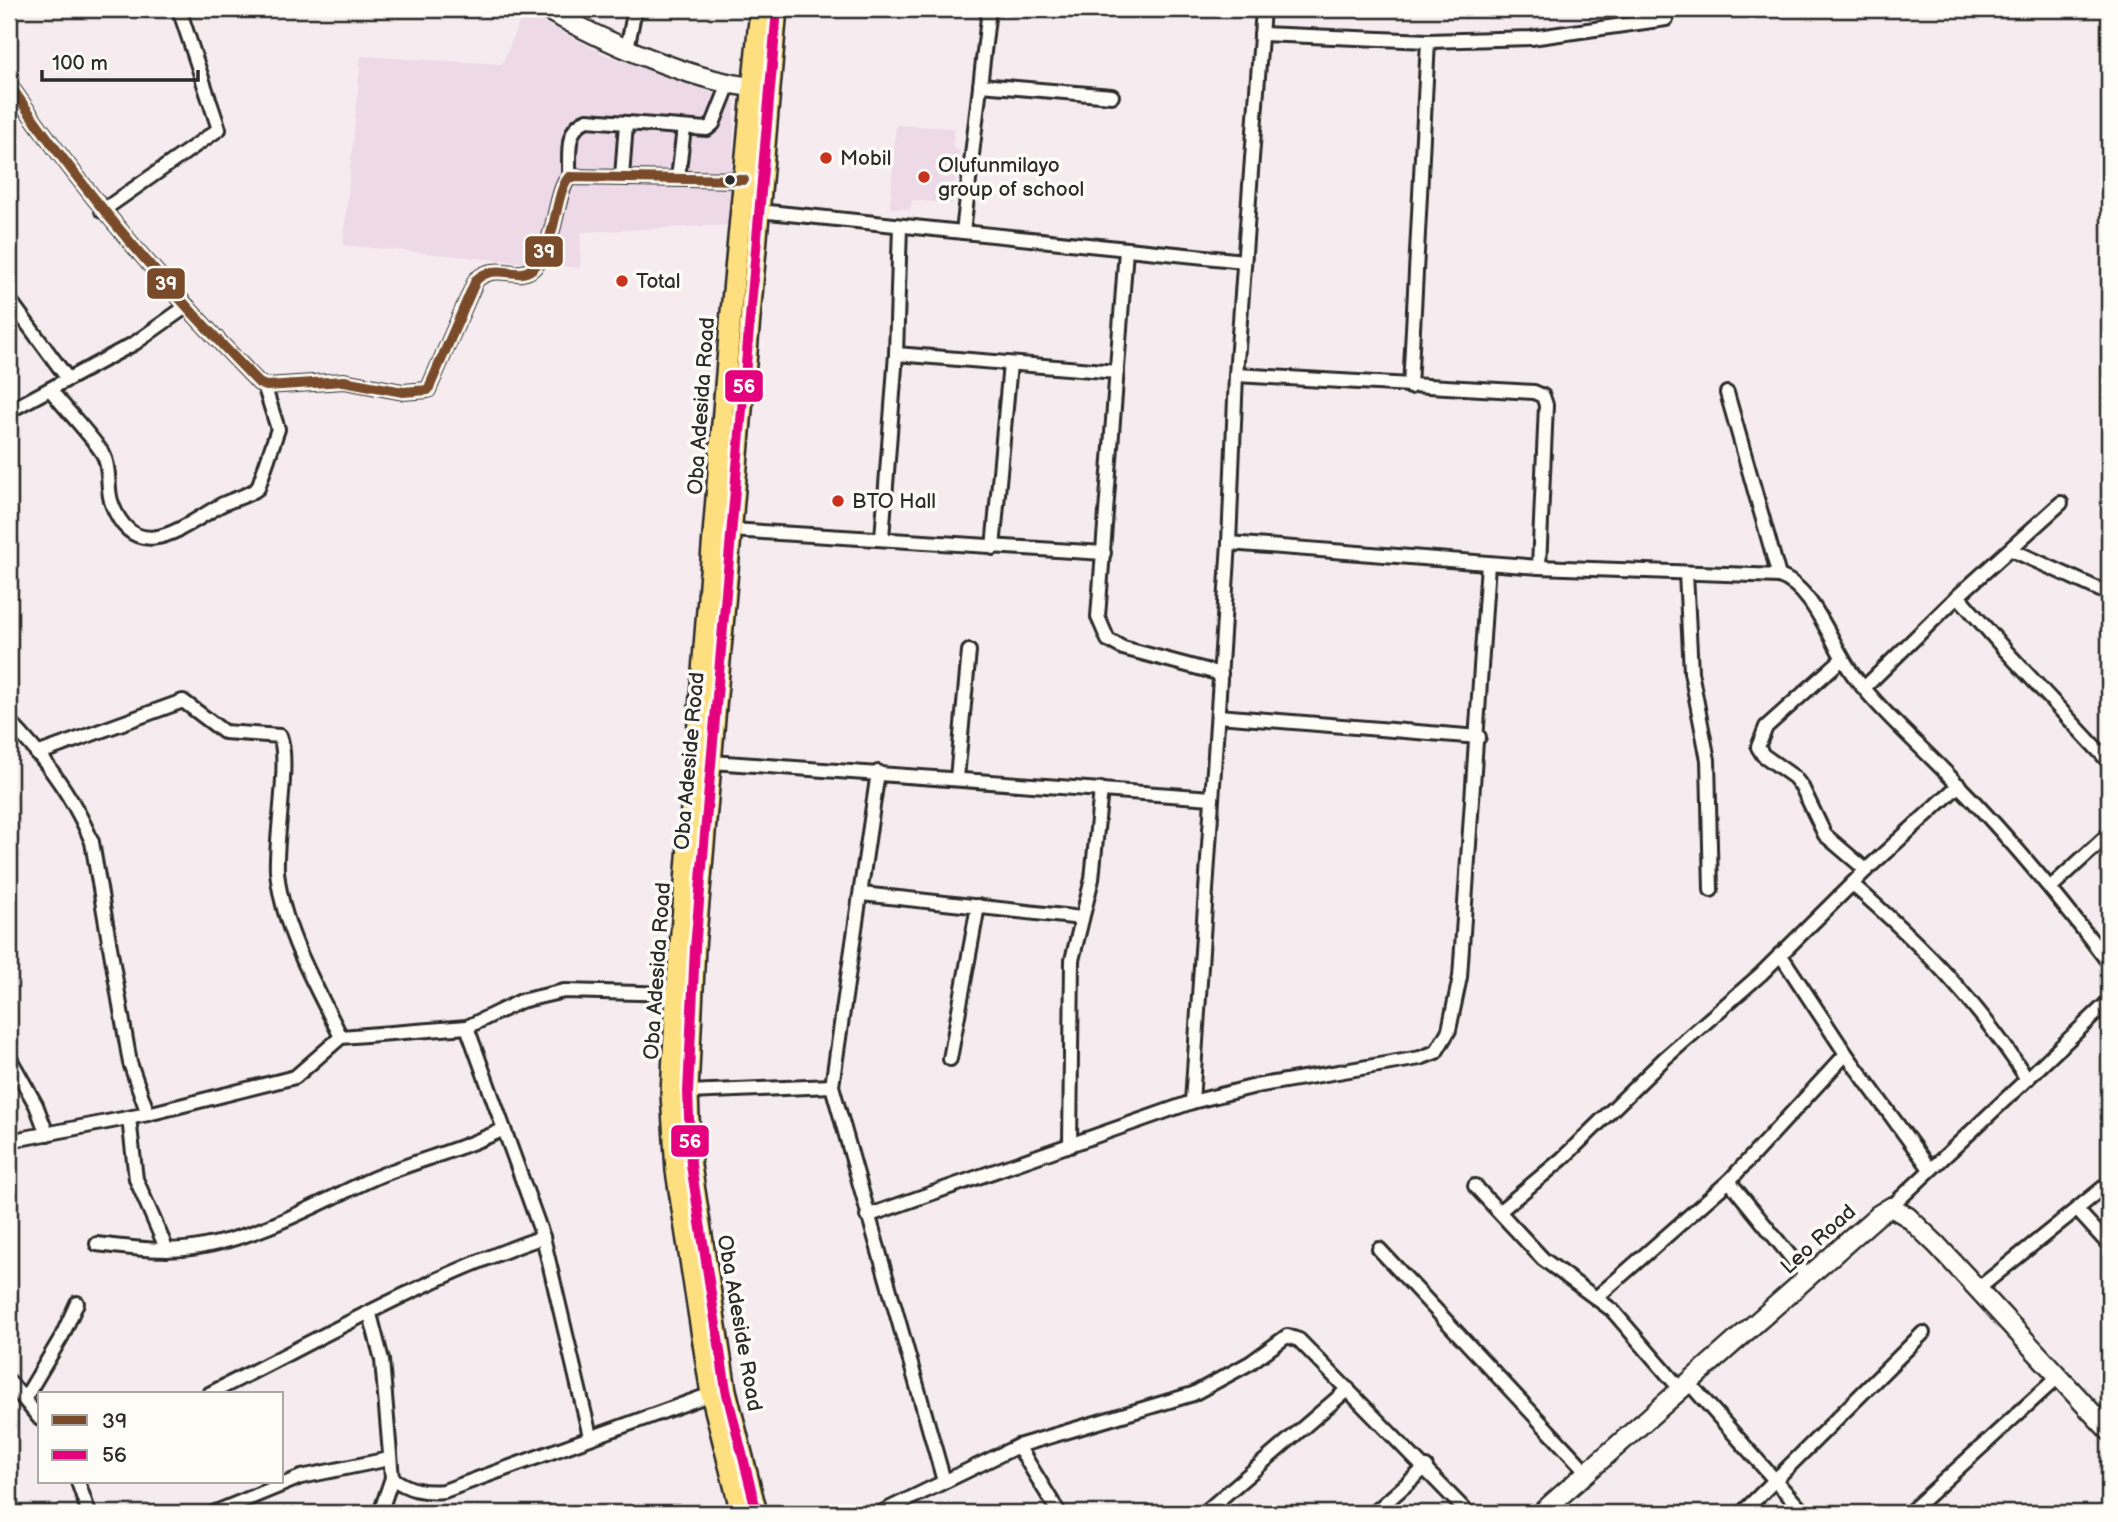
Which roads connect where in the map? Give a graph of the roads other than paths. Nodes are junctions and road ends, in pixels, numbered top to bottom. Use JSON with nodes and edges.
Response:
{"nodes":[{"id":1,"x":179,"y":9,"type":"edge"},
{"id":2,"x":545,"y":9,"type":"edge"},
{"id":3,"x":635,"y":9,"type":"edge"},
{"id":4,"x":760,"y":9,"type":"edge"},
{"id":5,"x":777,"y":9,"type":"edge"},
{"id":6,"x":989,"y":9,"type":"edge"},
{"id":7,"x":1263,"y":9,"type":"edge"},
{"id":8,"x":1666,"y":19,"type":"dead end"},
{"id":9,"x":1261,"y":34,"type":"junction"},
{"id":10,"x":1428,"y":41,"type":"junction"},
{"id":11,"x":627,"y":49,"type":"junction"},
{"id":12,"x":9,"y":84,"type":"edge"},
{"id":13,"x":729,"y":84,"type":"junction"},
{"id":14,"x":981,"y":85,"type":"junction"},
{"id":15,"x":751,"y":87,"type":"junction"},
{"id":16,"x":1112,"y":96,"type":"dead end"},
{"id":17,"x":626,"y":123,"type":"junction"},
{"id":18,"x":684,"y":128,"type":"junction"},
{"id":19,"x":569,"y":177,"type":"junction"},
{"id":20,"x":622,"y":177,"type":"junction"},
{"id":21,"x":678,"y":178,"type":"junction"},
{"id":22,"x":744,"y":180,"type":"junction"},
{"id":23,"x":102,"y":211,"type":"junction"},
{"id":24,"x":760,"y":211,"type":"junction"},
{"id":25,"x":900,"y":226,"type":"junction"},
{"id":26,"x":964,"y":232,"type":"junction"},
{"id":27,"x":1126,"y":250,"type":"junction"},
{"id":28,"x":1244,"y":261,"type":"junction"},
{"id":29,"x":9,"y":299,"type":"edge"},
{"id":30,"x":187,"y":306,"type":"junction"},
{"id":31,"x":896,"y":354,"type":"junction"},
{"id":32,"x":1010,"y":364,"type":"junction"},
{"id":33,"x":1117,"y":373,"type":"junction"},
{"id":34,"x":1236,"y":375,"type":"junction"},
{"id":35,"x":68,"y":379,"type":"junction"},
{"id":36,"x":264,"y":385,"type":"junction"},
{"id":37,"x":1410,"y":387,"type":"junction"},
{"id":38,"x":50,"y":389,"type":"junction"},
{"id":39,"x":1727,"y":393,"type":"dead end"},
{"id":40,"x":9,"y":411,"type":"edge"},
{"id":41,"x":727,"y":491,"type":"junction"},
{"id":42,"x":2061,"y":503,"type":"dead end"},
{"id":43,"x":731,"y":530,"type":"junction"},
{"id":44,"x":882,"y":538,"type":"junction"},
{"id":45,"x":1229,"y":543,"type":"junction"},
{"id":46,"x":993,"y":548,"type":"junction"},
{"id":47,"x":2012,"y":550,"type":"junction"},
{"id":48,"x":1104,"y":553,"type":"junction"},
{"id":49,"x":1488,"y":564,"type":"junction"},
{"id":50,"x":1539,"y":567,"type":"junction"},
{"id":51,"x":1686,"y":573,"type":"junction"},
{"id":52,"x":1779,"y":576,"type":"junction"},
{"id":53,"x":2109,"y":594,"type":"edge"},
{"id":54,"x":1958,"y":596,"type":"junction"},
{"id":55,"x":969,"y":651,"type":"dead end"},
{"id":56,"x":1842,"y":659,"type":"junction"},
{"id":57,"x":1221,"y":674,"type":"junction"},
{"id":58,"x":1864,"y":688,"type":"junction"},
{"id":59,"x":1218,"y":716,"type":"junction"},
{"id":60,"x":9,"y":721,"type":"edge"},
{"id":61,"x":1479,"y":737,"type":"junction"},
{"id":62,"x":37,"y":754,"type":"junction"},
{"id":63,"x":712,"y":762,"type":"junction"},
{"id":64,"x":2109,"y":762,"type":"edge"},
{"id":65,"x":878,"y":772,"type":"junction"},
{"id":66,"x":957,"y":778,"type":"junction"},
{"id":67,"x":1959,"y":785,"type":"junction"},
{"id":68,"x":1101,"y":789,"type":"junction"},
{"id":69,"x":702,"y":792,"type":"junction"},
{"id":70,"x":1213,"y":798,"type":"junction"},
{"id":71,"x":2109,"y":834,"type":"edge"},
{"id":72,"x":1866,"y":870,"type":"junction"},
{"id":73,"x":1852,"y":884,"type":"junction"},
{"id":74,"x":2051,"y":887,"type":"junction"},
{"id":75,"x":1711,"y":890,"type":"dead end"},
{"id":76,"x":862,"y":894,"type":"junction"},
{"id":77,"x":978,"y":906,"type":"junction"},
{"id":78,"x":1082,"y":918,"type":"junction"},
{"id":79,"x":1780,"y":954,"type":"junction"},
{"id":80,"x":2109,"y":962,"type":"edge"},
{"id":81,"x":676,"y":994,"type":"junction"},
{"id":82,"x":2109,"y":1001,"type":"edge"},
{"id":83,"x":467,"y":1027,"type":"junction"},
{"id":84,"x":341,"y":1037,"type":"junction"},
{"id":85,"x":1846,"y":1054,"type":"junction"},
{"id":86,"x":9,"y":1057,"type":"edge"},
{"id":87,"x":950,"y":1059,"type":"dead end"},
{"id":88,"x":2027,"y":1079,"type":"junction"},
{"id":89,"x":832,"y":1086,"type":"junction"},
{"id":90,"x":688,"y":1092,"type":"junction"},
{"id":91,"x":1192,"y":1102,"type":"junction"},
{"id":92,"x":148,"y":1114,"type":"junction"},
{"id":93,"x":128,"y":1118,"type":"junction"},
{"id":94,"x":504,"y":1129,"type":"junction"},
{"id":95,"x":47,"y":1134,"type":"junction"},
{"id":96,"x":9,"y":1141,"type":"edge"},
{"id":97,"x":1070,"y":1146,"type":"junction"},
{"id":98,"x":1930,"y":1169,"type":"junction"},
{"id":99,"x":1729,"y":1181,"type":"junction"},
{"id":100,"x":2109,"y":1183,"type":"edge"},
{"id":101,"x":1475,"y":1186,"type":"dead end"},
{"id":102,"x":1891,"y":1207,"type":"junction"},
{"id":103,"x":1500,"y":1211,"type":"junction"},
{"id":104,"x":2078,"y":1211,"type":"junction"},
{"id":105,"x":867,"y":1216,"type":"junction"},
{"id":106,"x":544,"y":1237,"type":"junction"},
{"id":107,"x":97,"y":1244,"type":"dead end"},
{"id":108,"x":2109,"y":1245,"type":"edge"},
{"id":109,"x":1379,"y":1249,"type":"dead end"},
{"id":110,"x":167,"y":1250,"type":"junction"},
{"id":111,"x":1808,"y":1278,"type":"junction"},
{"id":112,"x":1979,"y":1288,"type":"junction"},
{"id":113,"x":1597,"y":1297,"type":"junction"},
{"id":114,"x":77,"y":1303,"type":"dead end"},
{"id":115,"x":370,"y":1314,"type":"junction"},
{"id":116,"x":1923,"y":1333,"type":"dead end"},
{"id":117,"x":2059,"y":1376,"type":"junction"},
{"id":118,"x":9,"y":1381,"type":"edge"},
{"id":119,"x":1686,"y":1387,"type":"junction"},
{"id":120,"x":1348,"y":1389,"type":"junction"},
{"id":121,"x":213,"y":1392,"type":"edge"},
{"id":122,"x":719,"y":1392,"type":"junction"},
{"id":123,"x":24,"y":1398,"type":"junction"},
{"id":124,"x":38,"y":1416,"type":"edge"},
{"id":125,"x":2109,"y":1431,"type":"edge"},
{"id":126,"x":590,"y":1436,"type":"junction"},
{"id":127,"x":1018,"y":1446,"type":"junction"},
{"id":128,"x":389,"y":1459,"type":"junction"},
{"id":129,"x":1426,"y":1467,"type":"junction"},
{"id":130,"x":1587,"y":1472,"type":"junction"},
{"id":131,"x":392,"y":1478,"type":"junction"},
{"id":132,"x":944,"y":1481,"type":"junction"},
{"id":133,"x":1777,"y":1481,"type":"junction"},
{"id":134,"x":79,"y":1484,"type":"edge"},
{"id":135,"x":283,"y":1484,"type":"edge"},
{"id":136,"x":284,"y":1484,"type":"edge"},
{"id":137,"x":89,"y":1513,"type":"edge"},
{"id":138,"x":213,"y":1513,"type":"edge"},
{"id":139,"x":380,"y":1513,"type":"edge"},
{"id":140,"x":741,"y":1513,"type":"edge"},
{"id":141,"x":757,"y":1513,"type":"edge"},
{"id":142,"x":880,"y":1513,"type":"edge"},
{"id":143,"x":1059,"y":1513,"type":"edge"},
{"id":144,"x":1204,"y":1513,"type":"edge"},
{"id":145,"x":1374,"y":1513,"type":"edge"},
{"id":146,"x":1468,"y":1513,"type":"edge"},
{"id":147,"x":1541,"y":1513,"type":"edge"},
{"id":148,"x":1742,"y":1513,"type":"edge"},
{"id":149,"x":1804,"y":1513,"type":"edge"},
{"id":150,"x":1909,"y":1513,"type":"edge"}],
"edges":[{"from":1,"to":23,"type":"street"},
{"from":2,"to":11,"type":"street"},
{"from":3,"to":11,"type":"street"},
{"from":4,"to":15,"type":"main road","name":"Oba Adesida Road"},
{"from":5,"to":24,"type":"main road","name":"Oba Adeside Road"},
{"from":6,"to":14,"type":"street"},
{"from":7,"to":9,"type":"street"},
{"from":8,"to":10,"type":"street"},
{"from":9,"to":10,"type":"street"},
{"from":9,"to":28,"type":"street"},
{"from":10,"to":37,"type":"street"},
{"from":11,"to":13,"type":"street"},
{"from":12,"to":23,"type":"street"},
{"from":13,"to":15,"type":"street"},
{"from":13,"to":18,"type":"street"},
{"from":14,"to":16,"type":"street"},
{"from":14,"to":26,"type":"street"},
{"from":15,"to":22,"type":"main road","name":"Oba Adesida Road"},
{"from":17,"to":18,"type":"street"},
{"from":17,"to":19,"type":"street"},
{"from":17,"to":20,"type":"street"},
{"from":18,"to":21,"type":"street"},
{"from":19,"to":20,"type":"street"},
{"from":19,"to":36,"type":"street"},
{"from":20,"to":21,"type":"street"},
{"from":21,"to":22,"type":"street"},
{"from":22,"to":41,"type":"main road","name":"Oba Adesida Road"},
{"from":23,"to":30,"type":"street"},
{"from":24,"to":25,"type":"street"},
{"from":24,"to":41,"type":"main road","name":"Oba Adeside Road"},
{"from":25,"to":26,"type":"street"},
{"from":25,"to":31,"type":"street"},
{"from":26,"to":27,"type":"street"},
{"from":27,"to":28,"type":"street"},
{"from":27,"to":33,"type":"street"},
{"from":28,"to":34,"type":"street"},
{"from":29,"to":35,"type":"street"},
{"from":30,"to":35,"type":"street"},
{"from":30,"to":36,"type":"street"},
{"from":31,"to":32,"type":"street"},
{"from":31,"to":44,"type":"street"},
{"from":32,"to":33,"type":"street"},
{"from":32,"to":46,"type":"street"},
{"from":33,"to":48,"type":"street"},
{"from":34,"to":37,"type":"street"},
{"from":34,"to":45,"type":"street"},
{"from":35,"to":38,"type":"street"},
{"from":36,"to":38,"type":"street"},
{"from":37,"to":50,"type":"street"},
{"from":38,"to":40,"type":"street"},
{"from":39,"to":52,"type":"street"},
{"from":41,"to":43,"type":"main road","name":"Oba Adeside Road"},
{"from":41,"to":69,"type":"main road","name":"Oba Adesida Road"},
{"from":42,"to":47,"type":"street"},
{"from":43,"to":44,"type":"street"},
{"from":43,"to":63,"type":"main road","name":"Oba Adeside Road"},
{"from":44,"to":46,"type":"street"},
{"from":45,"to":49,"type":"street"},
{"from":45,"to":57,"type":"street"},
{"from":46,"to":48,"type":"street"},
{"from":47,"to":53,"type":"street"},
{"from":47,"to":54,"type":"street"},
{"from":48,"to":57,"type":"street"},
{"from":49,"to":50,"type":"street"},
{"from":49,"to":61,"type":"street"},
{"from":50,"to":51,"type":"street"},
{"from":51,"to":52,"type":"street"},
{"from":51,"to":75,"type":"street"},
{"from":52,"to":56,"type":"street"},
{"from":54,"to":58,"type":"street"},
{"from":54,"to":64,"type":"street"},
{"from":55,"to":66,"type":"street"},
{"from":56,"to":58,"type":"street"},
{"from":56,"to":72,"type":"street"},
{"from":57,"to":59,"type":"street"},
{"from":58,"to":67,"type":"street"},
{"from":59,"to":61,"type":"street"},
{"from":59,"to":70,"type":"street"},
{"from":60,"to":62,"type":"street"},
{"from":61,"to":91,"type":"street"},
{"from":62,"to":84,"type":"street"},
{"from":62,"to":92,"type":"street"},
{"from":63,"to":65,"type":"street"},
{"from":63,"to":69,"type":"main road","name":"Oba Adeside Road"},
{"from":65,"to":66,"type":"street"},
{"from":65,"to":76,"type":"street"},
{"from":66,"to":68,"type":"street"},
{"from":67,"to":72,"type":"street"},
{"from":67,"to":74,"type":"street"},
{"from":68,"to":70,"type":"street"},
{"from":68,"to":78,"type":"street"},
{"from":69,"to":81,"type":"main road","name":"Oba Adesida Road"},
{"from":69,"to":90,"type":"main road","name":"Oba Adeside Road"},
{"from":70,"to":91,"type":"street"},
{"from":71,"to":74,"type":"street"},
{"from":72,"to":73,"type":"street"},
{"from":73,"to":79,"type":"street"},
{"from":73,"to":88,"type":"street"},
{"from":74,"to":80,"type":"street"},
{"from":76,"to":77,"type":"street"},
{"from":76,"to":89,"type":"street"},
{"from":77,"to":78,"type":"street"},
{"from":77,"to":87,"type":"street"},
{"from":78,"to":97,"type":"street"},
{"from":79,"to":85,"type":"street"},
{"from":79,"to":103,"type":"street"},
{"from":81,"to":83,"type":"street"},
{"from":81,"to":122,"type":"main road","name":"Oba Adesida Road"},
{"from":82,"to":88,"type":"street"},
{"from":83,"to":84,"type":"street"},
{"from":83,"to":94,"type":"street"},
{"from":84,"to":92,"type":"street"},
{"from":85,"to":98,"type":"street"},
{"from":85,"to":99,"type":"street"},
{"from":86,"to":95,"type":"street"},
{"from":88,"to":98,"type":"street"},
{"from":89,"to":90,"type":"street"},
{"from":89,"to":105,"type":"street"},
{"from":90,"to":122,"type":"main road","name":"Oba Adeside Road"},
{"from":91,"to":97,"type":"street"},
{"from":92,"to":93,"type":"street"},
{"from":93,"to":95,"type":"street"},
{"from":93,"to":110,"type":"street"},
{"from":94,"to":106,"type":"street"},
{"from":94,"to":110,"type":"street"},
{"from":95,"to":96,"type":"street"},
{"from":97,"to":105,"type":"street"},
{"from":98,"to":102,"type":"street"},
{"from":99,"to":111,"type":"street"},
{"from":99,"to":113,"type":"street"},
{"from":100,"to":104,"type":"street"},
{"from":101,"to":103,"type":"street"},
{"from":102,"to":111,"type":"street","name":"Leo Road"},
{"from":102,"to":112,"type":"street"},
{"from":103,"to":113,"type":"street"},
{"from":104,"to":108,"type":"street"},
{"from":104,"to":112,"type":"street"},
{"from":105,"to":132,"type":"street"},
{"from":106,"to":115,"type":"street"},
{"from":106,"to":126,"type":"street"},
{"from":107,"to":110,"type":"street"},
{"from":109,"to":130,"type":"street"},
{"from":111,"to":119,"type":"street","name":"Leo Road"},
{"from":112,"to":117,"type":"street"},
{"from":113,"to":119,"type":"street"},
{"from":114,"to":123,"type":"street"},
{"from":115,"to":121,"type":"street"},
{"from":115,"to":128,"type":"street"},
{"from":116,"to":133,"type":"street"},
{"from":117,"to":125,"type":"street"},
{"from":117,"to":150,"type":"street"},
{"from":118,"to":123,"type":"street"},
{"from":119,"to":130,"type":"street","name":"Leo Road"},
{"from":119,"to":133,"type":"street"},
{"from":120,"to":127,"type":"street"},
{"from":120,"to":129,"type":"street"},
{"from":120,"to":144,"type":"street"},
{"from":122,"to":126,"type":"street"},
{"from":122,"to":140,"type":"main road","name":"Oba Adesida Road"},
{"from":122,"to":141,"type":"main road","name":"Oba Adeside Road"},
{"from":123,"to":124,"type":"street"},
{"from":126,"to":131,"type":"street"},
{"from":127,"to":132,"type":"street"},
{"from":127,"to":143,"type":"street"},
{"from":128,"to":131,"type":"street"},
{"from":128,"to":136,"type":"street"},
{"from":129,"to":145,"type":"street"},
{"from":129,"to":146,"type":"street"},
{"from":130,"to":147,"type":"street","name":"Leo Road"},
{"from":131,"to":139,"type":"street"},
{"from":132,"to":142,"type":"street"},
{"from":133,"to":148,"type":"street"},
{"from":133,"to":149,"type":"street"},
{"from":134,"to":137,"type":"street"},
{"from":135,"to":138,"type":"street"}]}
